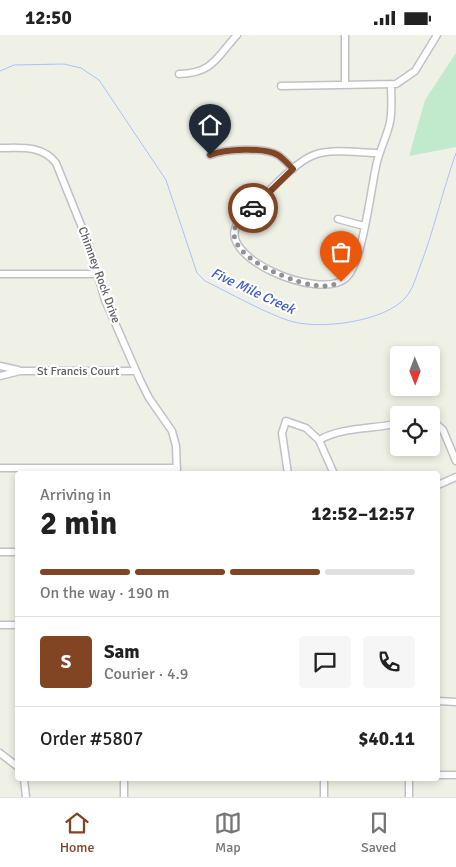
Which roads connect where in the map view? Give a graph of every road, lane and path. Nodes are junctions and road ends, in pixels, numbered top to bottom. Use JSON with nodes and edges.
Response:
{"nodes":[{"id":1,"x":237,"y":35,"type":"edge"},
{"id":2,"x":345,"y":35,"type":"edge"},
{"id":3,"x":437,"y":35,"type":"edge"},
{"id":4,"x":179,"y":74,"type":"dead end"},
{"id":5,"x":391,"y":84,"type":"junction"},
{"id":6,"x":281,"y":85,"type":"dead end"},
{"id":7,"x":345,"y":85,"type":"junction"},
{"id":8,"x":0,"y":148,"type":"edge"},
{"id":9,"x":379,"y":153,"type":"junction"},
{"id":10,"x":210,"y":155,"type":"dead end"},
{"id":11,"x":293,"y":169,"type":"junction"},
{"id":12,"x":338,"y":219,"type":"dead end"},
{"id":13,"x":364,"y":226,"type":"junction"},
{"id":14,"x":0,"y":274,"type":"edge"},
{"id":15,"x":98,"y":274,"type":"junction"},
{"id":16,"x":0,"y":366,"type":"edge"},
{"id":17,"x":20,"y":371,"type":"junction"},
{"id":18,"x":136,"y":371,"type":"junction"},
{"id":19,"x":0,"y":376,"type":"edge"},
{"id":20,"x":390,"y":425,"type":"edge"},
{"id":21,"x":440,"y":427,"type":"edge"},
{"id":22,"x":319,"y":440,"type":"junction"},
{"id":23,"x":456,"y":461,"type":"edge"},
{"id":24,"x":0,"y":468,"type":"edge"},
{"id":25,"x":177,"y":471,"type":"edge"},
{"id":26,"x":288,"y":471,"type":"edge"},
{"id":27,"x":333,"y":471,"type":"edge"},
{"id":28,"x":456,"y":477,"type":"edge"},
{"id":29,"x":440,"y":484,"type":"edge"},
{"id":30,"x":0,"y":552,"type":"edge"},
{"id":31,"x":15,"y":552,"type":"edge"},
{"id":32,"x":0,"y":625,"type":"edge"},
{"id":33,"x":15,"y":625,"type":"edge"},
{"id":34,"x":440,"y":701,"type":"edge"},
{"id":35,"x":456,"y":701,"type":"edge"},
{"id":36,"x":0,"y":753,"type":"edge"},
{"id":37,"x":15,"y":765,"type":"edge"},
{"id":38,"x":440,"y":775,"type":"edge"},
{"id":39,"x":456,"y":775,"type":"edge"},
{"id":40,"x":24,"y":781,"type":"edge"},
{"id":41,"x":124,"y":781,"type":"edge"},
{"id":42,"x":324,"y":781,"type":"edge"},
{"id":43,"x":409,"y":781,"type":"edge"},
{"id":44,"x":26,"y":797,"type":"edge"},
{"id":45,"x":124,"y":797,"type":"edge"},
{"id":46,"x":324,"y":797,"type":"edge"},
{"id":47,"x":409,"y":797,"type":"edge"}],
"edges":[{"from":1,"to":4,"type":"street"},
{"from":2,"to":7,"type":"street"},
{"from":3,"to":5,"type":"street"},
{"from":5,"to":7,"type":"street"},
{"from":5,"to":9,"type":"street"},
{"from":6,"to":7,"type":"street"},
{"from":8,"to":15,"type":"street","name":"Chimney Rock Drive"},
{"from":9,"to":11,"type":"street"},
{"from":9,"to":13,"type":"street"},
{"from":10,"to":11,"type":"street"},
{"from":11,"to":13,"type":"street"},
{"from":12,"to":13,"type":"street"},
{"from":14,"to":15,"type":"street"},
{"from":15,"to":18,"type":"street","name":"Chimney Rock Drive"},
{"from":16,"to":17,"type":"street"},
{"from":17,"to":18,"type":"street","name":"St Francis Court"},
{"from":17,"to":19,"type":"street"},
{"from":18,"to":25,"type":"street","name":"Chimney Rock Drive"},
{"from":20,"to":22,"type":"street"},
{"from":21,"to":23,"type":"street"},
{"from":22,"to":26,"type":"street"},
{"from":22,"to":27,"type":"street"},
{"from":24,"to":25,"type":"street","name":"Chimney Rock Drive"},
{"from":28,"to":29,"type":"street"},
{"from":30,"to":31,"type":"street"},
{"from":32,"to":33,"type":"street"},
{"from":34,"to":35,"type":"street"},
{"from":36,"to":37,"type":"street"},
{"from":38,"to":39,"type":"street"},
{"from":40,"to":44,"type":"street"},
{"from":41,"to":45,"type":"street"},
{"from":42,"to":46,"type":"street"},
{"from":43,"to":47,"type":"street"}]}
